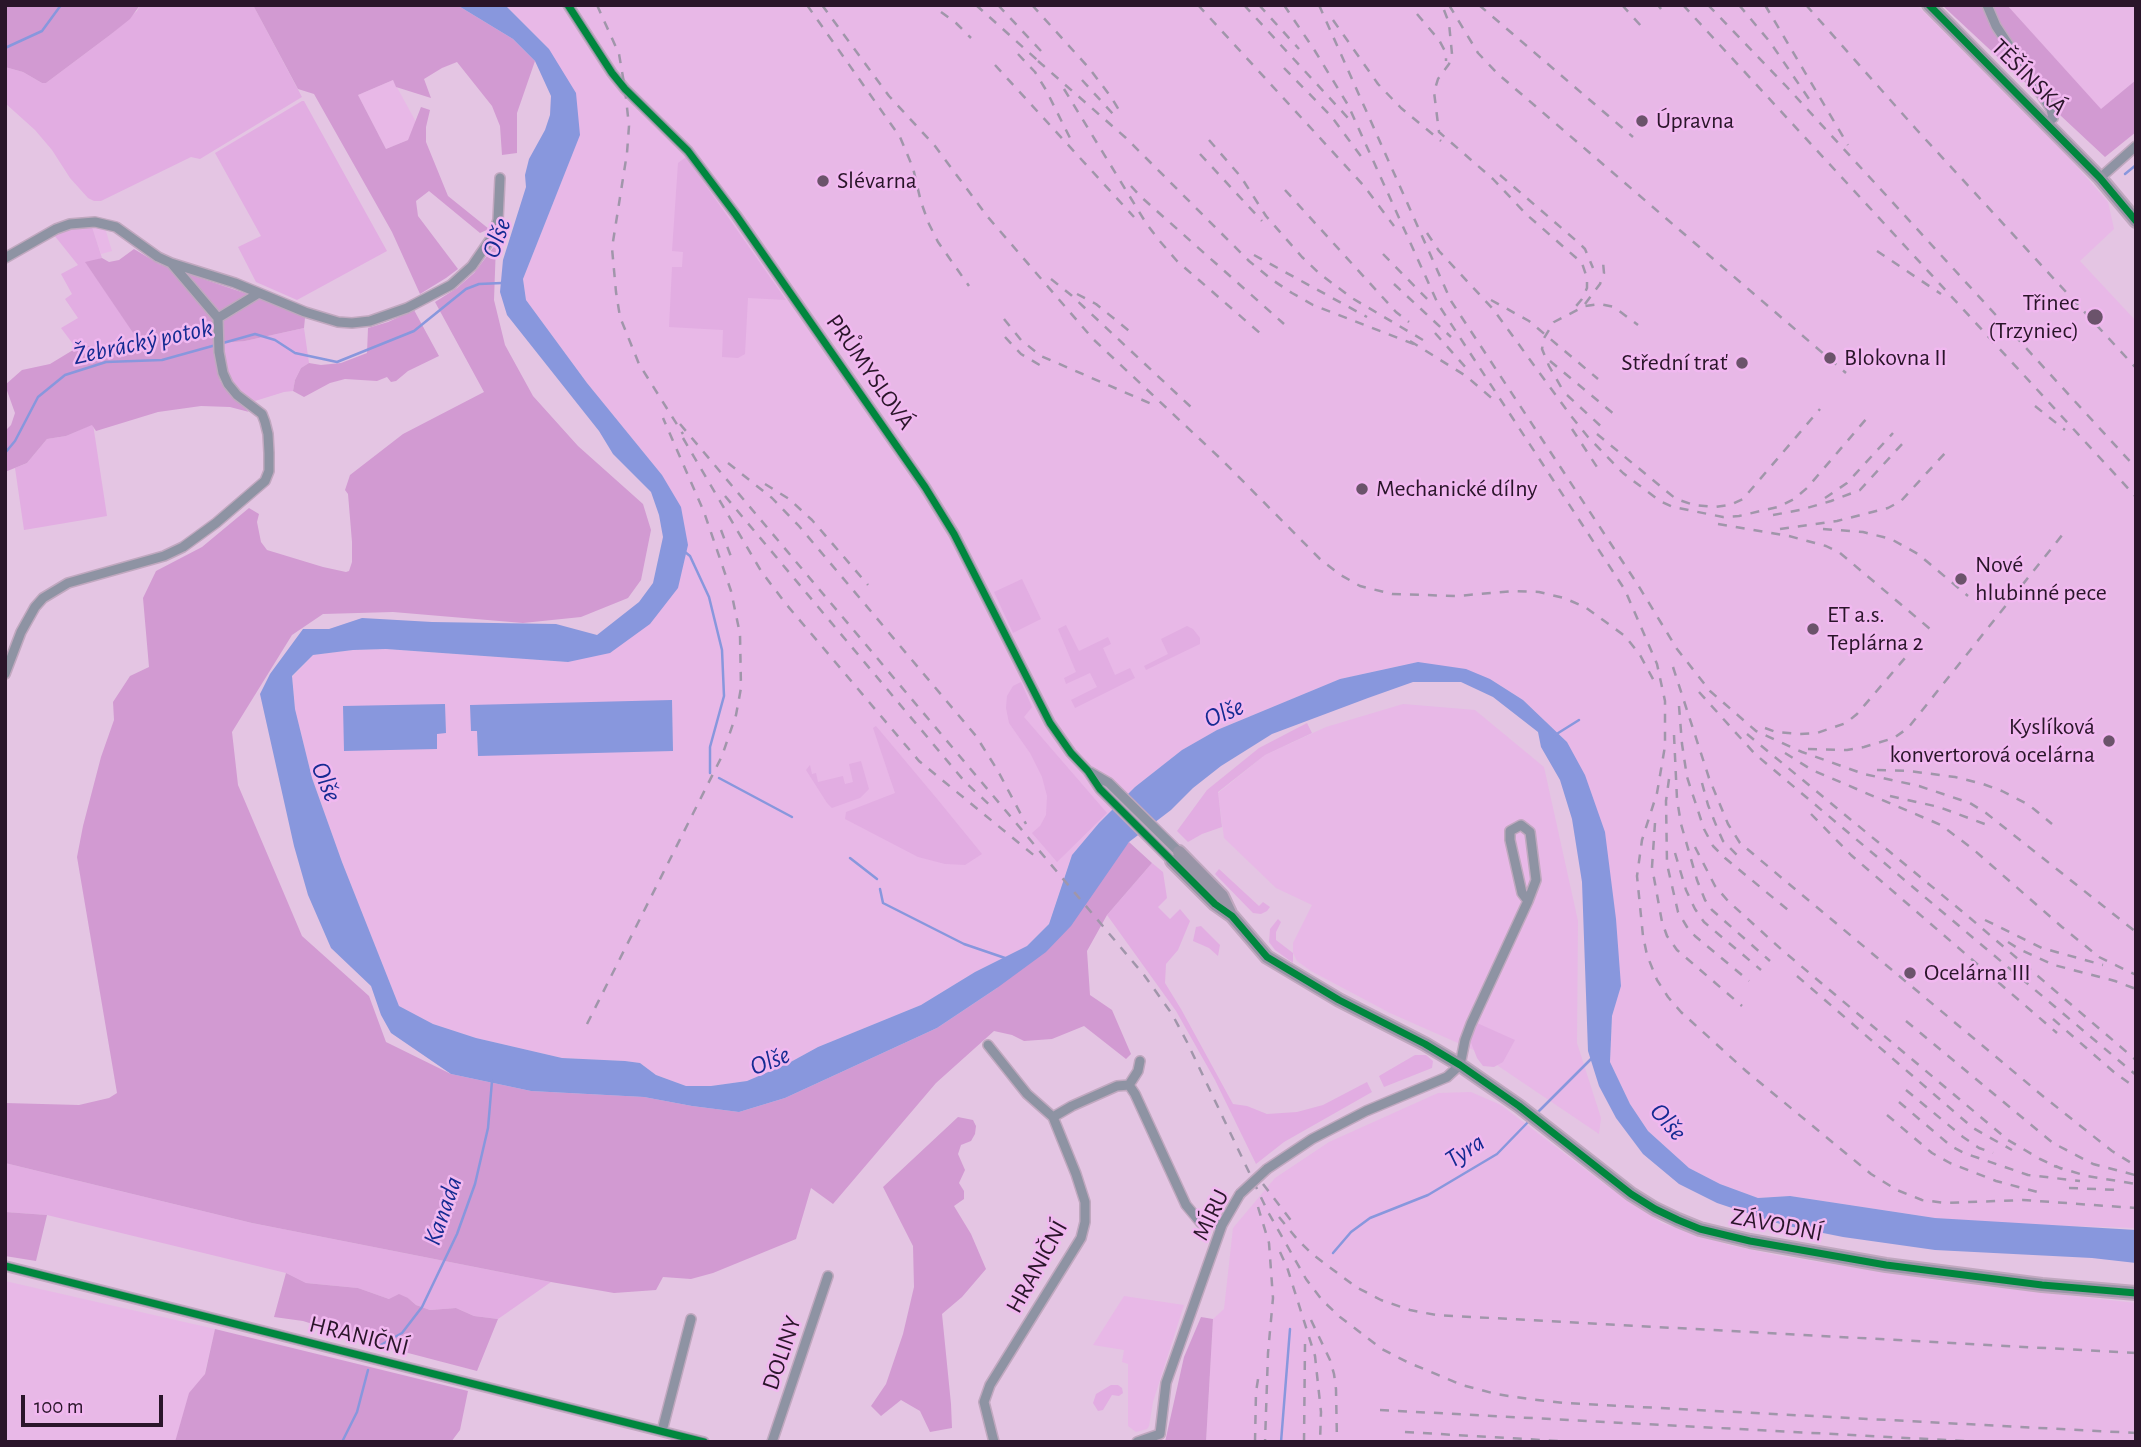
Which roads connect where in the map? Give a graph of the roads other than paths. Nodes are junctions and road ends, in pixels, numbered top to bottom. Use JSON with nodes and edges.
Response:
{"nodes":[{"id":1,"x":568,"y":5,"type":"edge"},
{"id":2,"x":1929,"y":5,"type":"edge"},
{"id":3,"x":1987,"y":5,"type":"edge"},
{"id":4,"x":2048,"y":123,"type":"junction"},
{"id":5,"x":2136,"y":145,"type":"edge"},
{"id":6,"x":500,"y":178,"type":"dead end"},
{"id":7,"x":2100,"y":178,"type":"junction"},
{"id":8,"x":2136,"y":221,"type":"edge"},
{"id":9,"x":5,"y":258,"type":"edge"},
{"id":10,"x":171,"y":263,"type":"junction"},
{"id":11,"x":259,"y":293,"type":"junction"},
{"id":12,"x":218,"y":318,"type":"junction"},
{"id":13,"x":5,"y":674,"type":"edge"},
{"id":14,"x":1088,"y":771,"type":"junction"},
{"id":15,"x":1176,"y":857,"type":"junction"},
{"id":16,"x":1528,"y":901,"type":"junction"},
{"id":17,"x":989,"y":1045,"type":"dead end"},
{"id":18,"x":1140,"y":1060,"type":"dead end"},
{"id":19,"x":1460,"y":1065,"type":"junction"},
{"id":20,"x":1129,"y":1085,"type":"junction"},
{"id":21,"x":1053,"y":1117,"type":"junction"},
{"id":22,"x":1222,"y":1225,"type":"junction"},
{"id":23,"x":5,"y":1266,"type":"edge"},
{"id":24,"x":828,"y":1276,"type":"dead end"},
{"id":25,"x":2136,"y":1293,"type":"edge"},
{"id":26,"x":691,"y":1319,"type":"dead end"},
{"id":27,"x":663,"y":1431,"type":"junction"},
{"id":28,"x":1159,"y":1438,"type":"edge"},
{"id":29,"x":704,"y":1442,"type":"edge"},
{"id":30,"x":772,"y":1442,"type":"edge"},
{"id":31,"x":994,"y":1442,"type":"edge"},
{"id":32,"x":1137,"y":1442,"type":"edge"}],
"edges":[{"from":1,"to":14,"type":"street","name":"PRŮMYSLOVÁ"},
{"from":2,"to":4,"type":"street","name":"TĚŠÍNSKÁ"},
{"from":3,"to":4,"type":"street"},
{"from":4,"to":7,"type":"street","name":"TĚŠÍNSKÁ"},
{"from":5,"to":7,"type":"street"},
{"from":6,"to":11,"type":"street"},
{"from":7,"to":8,"type":"street","name":"TĚŠÍNSKÁ"},
{"from":9,"to":10,"type":"street"},
{"from":10,"to":11,"type":"street"},
{"from":10,"to":12,"type":"street"},
{"from":11,"to":12,"type":"street"},
{"from":12,"to":13,"type":"street"},
{"from":14,"to":15,"type":"street","name":"PRŮMYSLOVÁ"},
{"from":14,"to":15,"type":"street"},
{"from":15,"to":19,"type":"street","name":"ZÁVODNÍ"},
{"from":16,"to":16,"type":"street"},
{"from":16,"to":19,"type":"street"},
{"from":17,"to":21,"type":"street","name":"HRANIČNÍ"},
{"from":18,"to":20,"type":"street"},
{"from":19,"to":22,"type":"street","name":"MÍRU","bridge":true},
{"from":19,"to":25,"type":"street","name":"ZÁVODNÍ"},
{"from":20,"to":21,"type":"street"},
{"from":20,"to":22,"type":"street"},
{"from":21,"to":31,"type":"street","name":"HRANIČNÍ"},
{"from":22,"to":28,"type":"street","name":"MÍRU"},
{"from":23,"to":27,"type":"street","name":"HRANIČNÍ"},
{"from":24,"to":30,"type":"street","name":"DOLINY"},
{"from":26,"to":27,"type":"street"},
{"from":27,"to":29,"type":"street","name":"HRANIČNÍ"},
{"from":28,"to":32,"type":"street","name":"MÍRU"}]}
